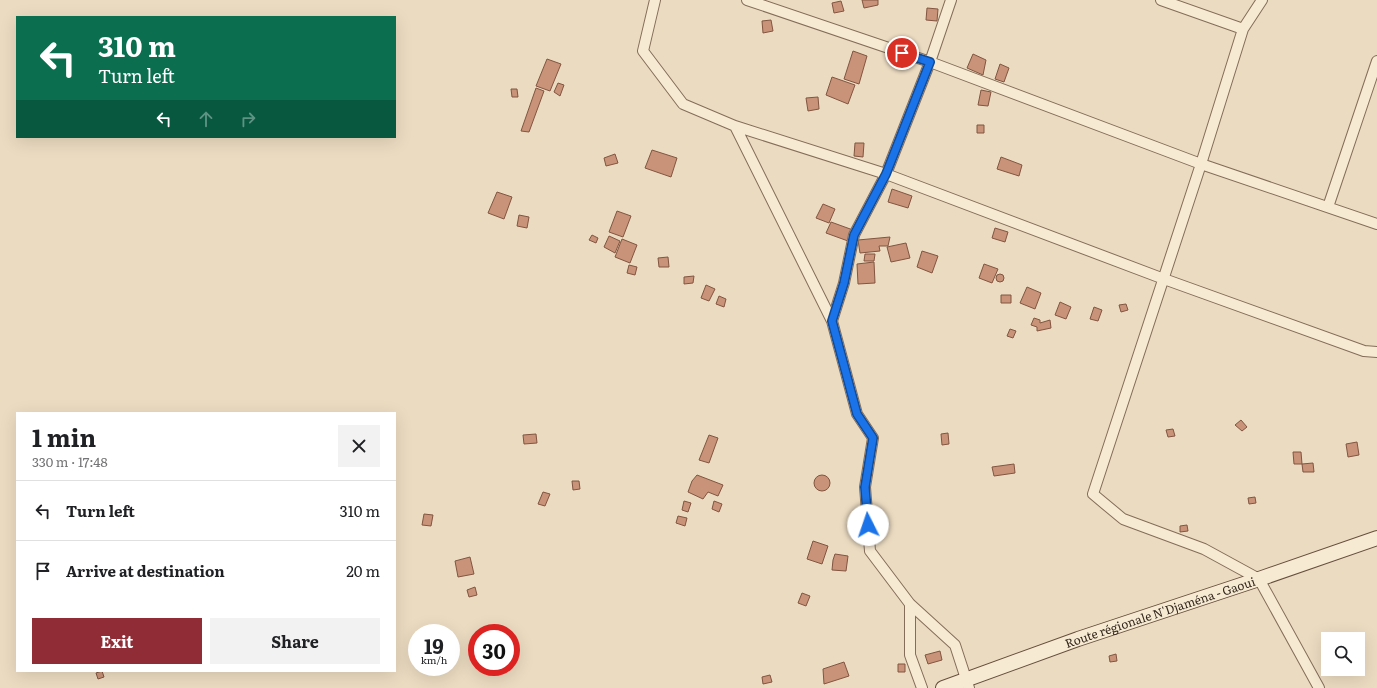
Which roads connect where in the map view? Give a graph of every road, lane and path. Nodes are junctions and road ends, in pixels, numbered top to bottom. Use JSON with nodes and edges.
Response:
{"nodes":[{"id":1,"x":655,"y":0,"type":"edge"},
{"id":2,"x":747,"y":0,"type":"edge"},
{"id":3,"x":952,"y":0,"type":"edge"},
{"id":4,"x":1161,"y":0,"type":"edge"},
{"id":5,"x":1262,"y":0,"type":"edge"},
{"id":6,"x":1243,"y":29,"type":"junction"},
{"id":7,"x":1377,"y":61,"type":"edge"},
{"id":8,"x":930,"y":62,"type":"junction"},
{"id":9,"x":735,"y":126,"type":"junction"},
{"id":10,"x":1201,"y":164,"type":"junction"},
{"id":11,"x":886,"y":174,"type":"junction"},
{"id":12,"x":1328,"y":207,"type":"junction"},
{"id":13,"x":1377,"y":224,"type":"edge"},
{"id":14,"x":1164,"y":279,"type":"junction"},
{"id":15,"x":832,"y":321,"type":"junction"},
{"id":16,"x":1377,"y":352,"type":"edge"},
{"id":17,"x":1377,"y":538,"type":"edge"},
{"id":18,"x":1259,"y":579,"type":"junction"},
{"id":19,"x":910,"y":604,"type":"junction"},
{"id":20,"x":968,"y":684,"type":"edge"},
{"id":21,"x":922,"y":688,"type":"edge"},
{"id":22,"x":943,"y":688,"type":"edge"},
{"id":23,"x":1318,"y":688,"type":"edge"}],
"edges":[{"from":1,"to":9,"type":"street"},
{"from":2,"to":8,"type":"street"},
{"from":3,"to":8,"type":"street"},
{"from":4,"to":6,"type":"street"},
{"from":5,"to":6,"type":"street"},
{"from":6,"to":10,"type":"street"},
{"from":7,"to":12,"type":"street"},
{"from":8,"to":10,"type":"street"},
{"from":8,"to":11,"type":"street"},
{"from":9,"to":11,"type":"street"},
{"from":9,"to":15,"type":"street"},
{"from":10,"to":12,"type":"street"},
{"from":10,"to":14,"type":"street"},
{"from":11,"to":14,"type":"street"},
{"from":11,"to":15,"type":"street"},
{"from":12,"to":13,"type":"street"},
{"from":14,"to":16,"type":"street"},
{"from":14,"to":18,"type":"street"},
{"from":15,"to":19,"type":"street"},
{"from":17,"to":18,"type":"street","name":"Route régionale N'Djaména - Gaoui"},
{"from":18,"to":20,"type":"street","name":"Route régionale N'Djaména - Gaoui"},
{"from":18,"to":23,"type":"street"},
{"from":19,"to":20,"type":"street"},
{"from":19,"to":21,"type":"street"},
{"from":20,"to":22,"type":"street","name":"Route régionale N'Djaména - Gaoui"}]}
